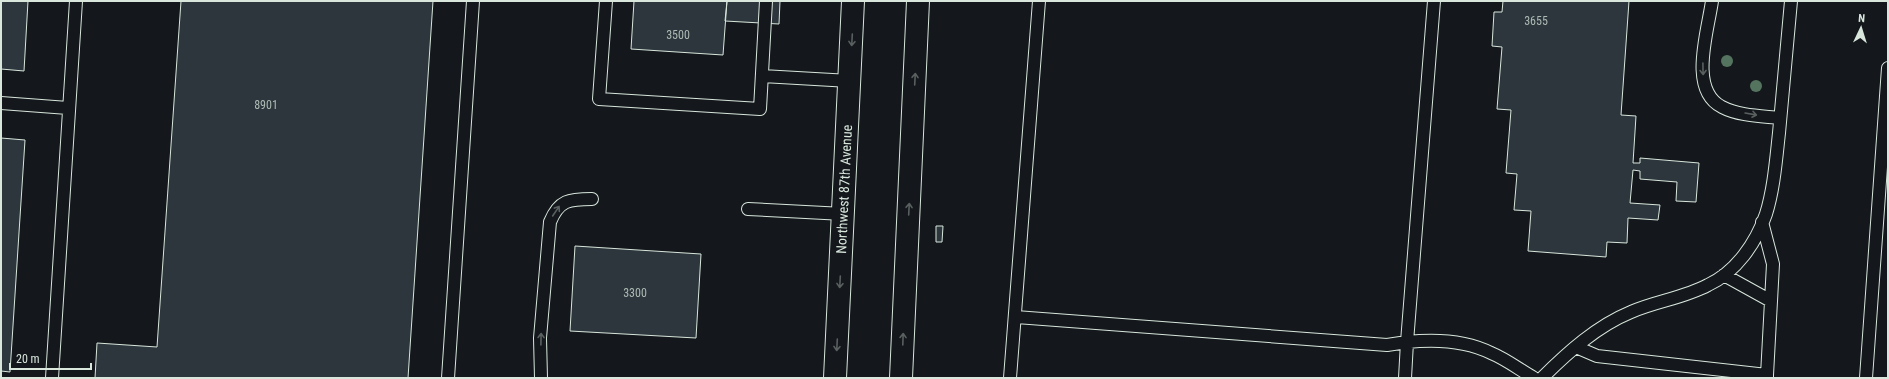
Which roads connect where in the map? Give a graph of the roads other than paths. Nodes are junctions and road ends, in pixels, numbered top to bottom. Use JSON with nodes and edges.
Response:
{"nodes":[{"id":1,"x":76,"y":1,"type":"edge"},
{"id":2,"x":473,"y":1,"type":"edge"},
{"id":3,"x":606,"y":1,"type":"edge"},
{"id":4,"x":766,"y":1,"type":"edge"},
{"id":5,"x":853,"y":1,"type":"edge"},
{"id":6,"x":918,"y":1,"type":"edge"},
{"id":7,"x":1040,"y":1,"type":"edge"},
{"id":8,"x":1434,"y":1,"type":"edge"},
{"id":9,"x":1712,"y":1,"type":"edge"},
{"id":10,"x":1791,"y":1,"type":"edge"},
{"id":11,"x":1888,"y":68,"type":"edge"},
{"id":12,"x":762,"y":76,"type":"junction"},
{"id":13,"x":850,"y":81,"type":"junction"},
{"id":14,"x":1,"y":103,"type":"edge"},
{"id":15,"x":68,"y":108,"type":"junction"},
{"id":16,"x":1780,"y":118,"type":"junction"},
{"id":17,"x":1886,"y":128,"type":"edge"},
{"id":18,"x":592,"y":199,"type":"dead end"},
{"id":19,"x":748,"y":210,"type":"dead end"},
{"id":20,"x":844,"y":214,"type":"junction"},
{"id":21,"x":1762,"y":222,"type":"junction"},
{"id":22,"x":1724,"y":275,"type":"junction"},
{"id":23,"x":1771,"y":301,"type":"junction"},
{"id":24,"x":1014,"y":317,"type":"junction"},
{"id":25,"x":1407,"y":342,"type":"junction"},
{"id":26,"x":1576,"y":347,"type":"junction"},
{"id":27,"x":1767,"y":376,"type":"edge"},
{"id":28,"x":52,"y":378,"type":"edge"},
{"id":29,"x":448,"y":378,"type":"edge"},
{"id":30,"x":541,"y":378,"type":"edge"},
{"id":31,"x":835,"y":378,"type":"edge"},
{"id":32,"x":901,"y":378,"type":"edge"},
{"id":33,"x":1010,"y":378,"type":"edge"},
{"id":34,"x":1405,"y":378,"type":"edge"},
{"id":35,"x":1534,"y":378,"type":"edge"},
{"id":36,"x":1542,"y":378,"type":"edge"},
{"id":37,"x":1866,"y":378,"type":"edge"}],
"edges":[{"from":1,"to":15,"type":"lane"},
{"from":2,"to":29,"type":"lane"},
{"from":3,"to":12,"type":"lane"},
{"from":4,"to":12,"type":"lane"},
{"from":5,"to":13,"type":"main road","name":"Northwest 87th Avenue","one_way":true},
{"from":32,"to":6,"type":"main road","one_way":true},
{"from":7,"to":24,"type":"lane"},
{"from":8,"to":25,"type":"lane"},
{"from":9,"to":16,"type":"lane","one_way":true},
{"from":10,"to":16,"type":"lane"},
{"from":11,"to":17,"type":"lane"},
{"from":12,"to":13,"type":"lane"},
{"from":13,"to":20,"type":"main road","name":"Northwest 87th Avenue"},
{"from":14,"to":15,"type":"lane"},
{"from":15,"to":28,"type":"lane"},
{"from":16,"to":21,"type":"lane"},
{"from":17,"to":37,"type":"lane"},
{"from":30,"to":18,"type":"lane","one_way":true},
{"from":19,"to":20,"type":"lane"},
{"from":20,"to":31,"type":"main road","name":"Northwest 87th Avenue","one_way":true},
{"from":21,"to":22,"type":"lane"},
{"from":21,"to":23,"type":"lane"},
{"from":22,"to":23,"type":"lane"},
{"from":22,"to":26,"type":"lane"},
{"from":23,"to":27,"type":"lane"},
{"from":24,"to":25,"type":"lane"},
{"from":24,"to":33,"type":"lane"},
{"from":25,"to":34,"type":"lane"},
{"from":25,"to":35,"type":"lane"},
{"from":26,"to":27,"type":"lane"},
{"from":26,"to":36,"type":"lane"}]}
